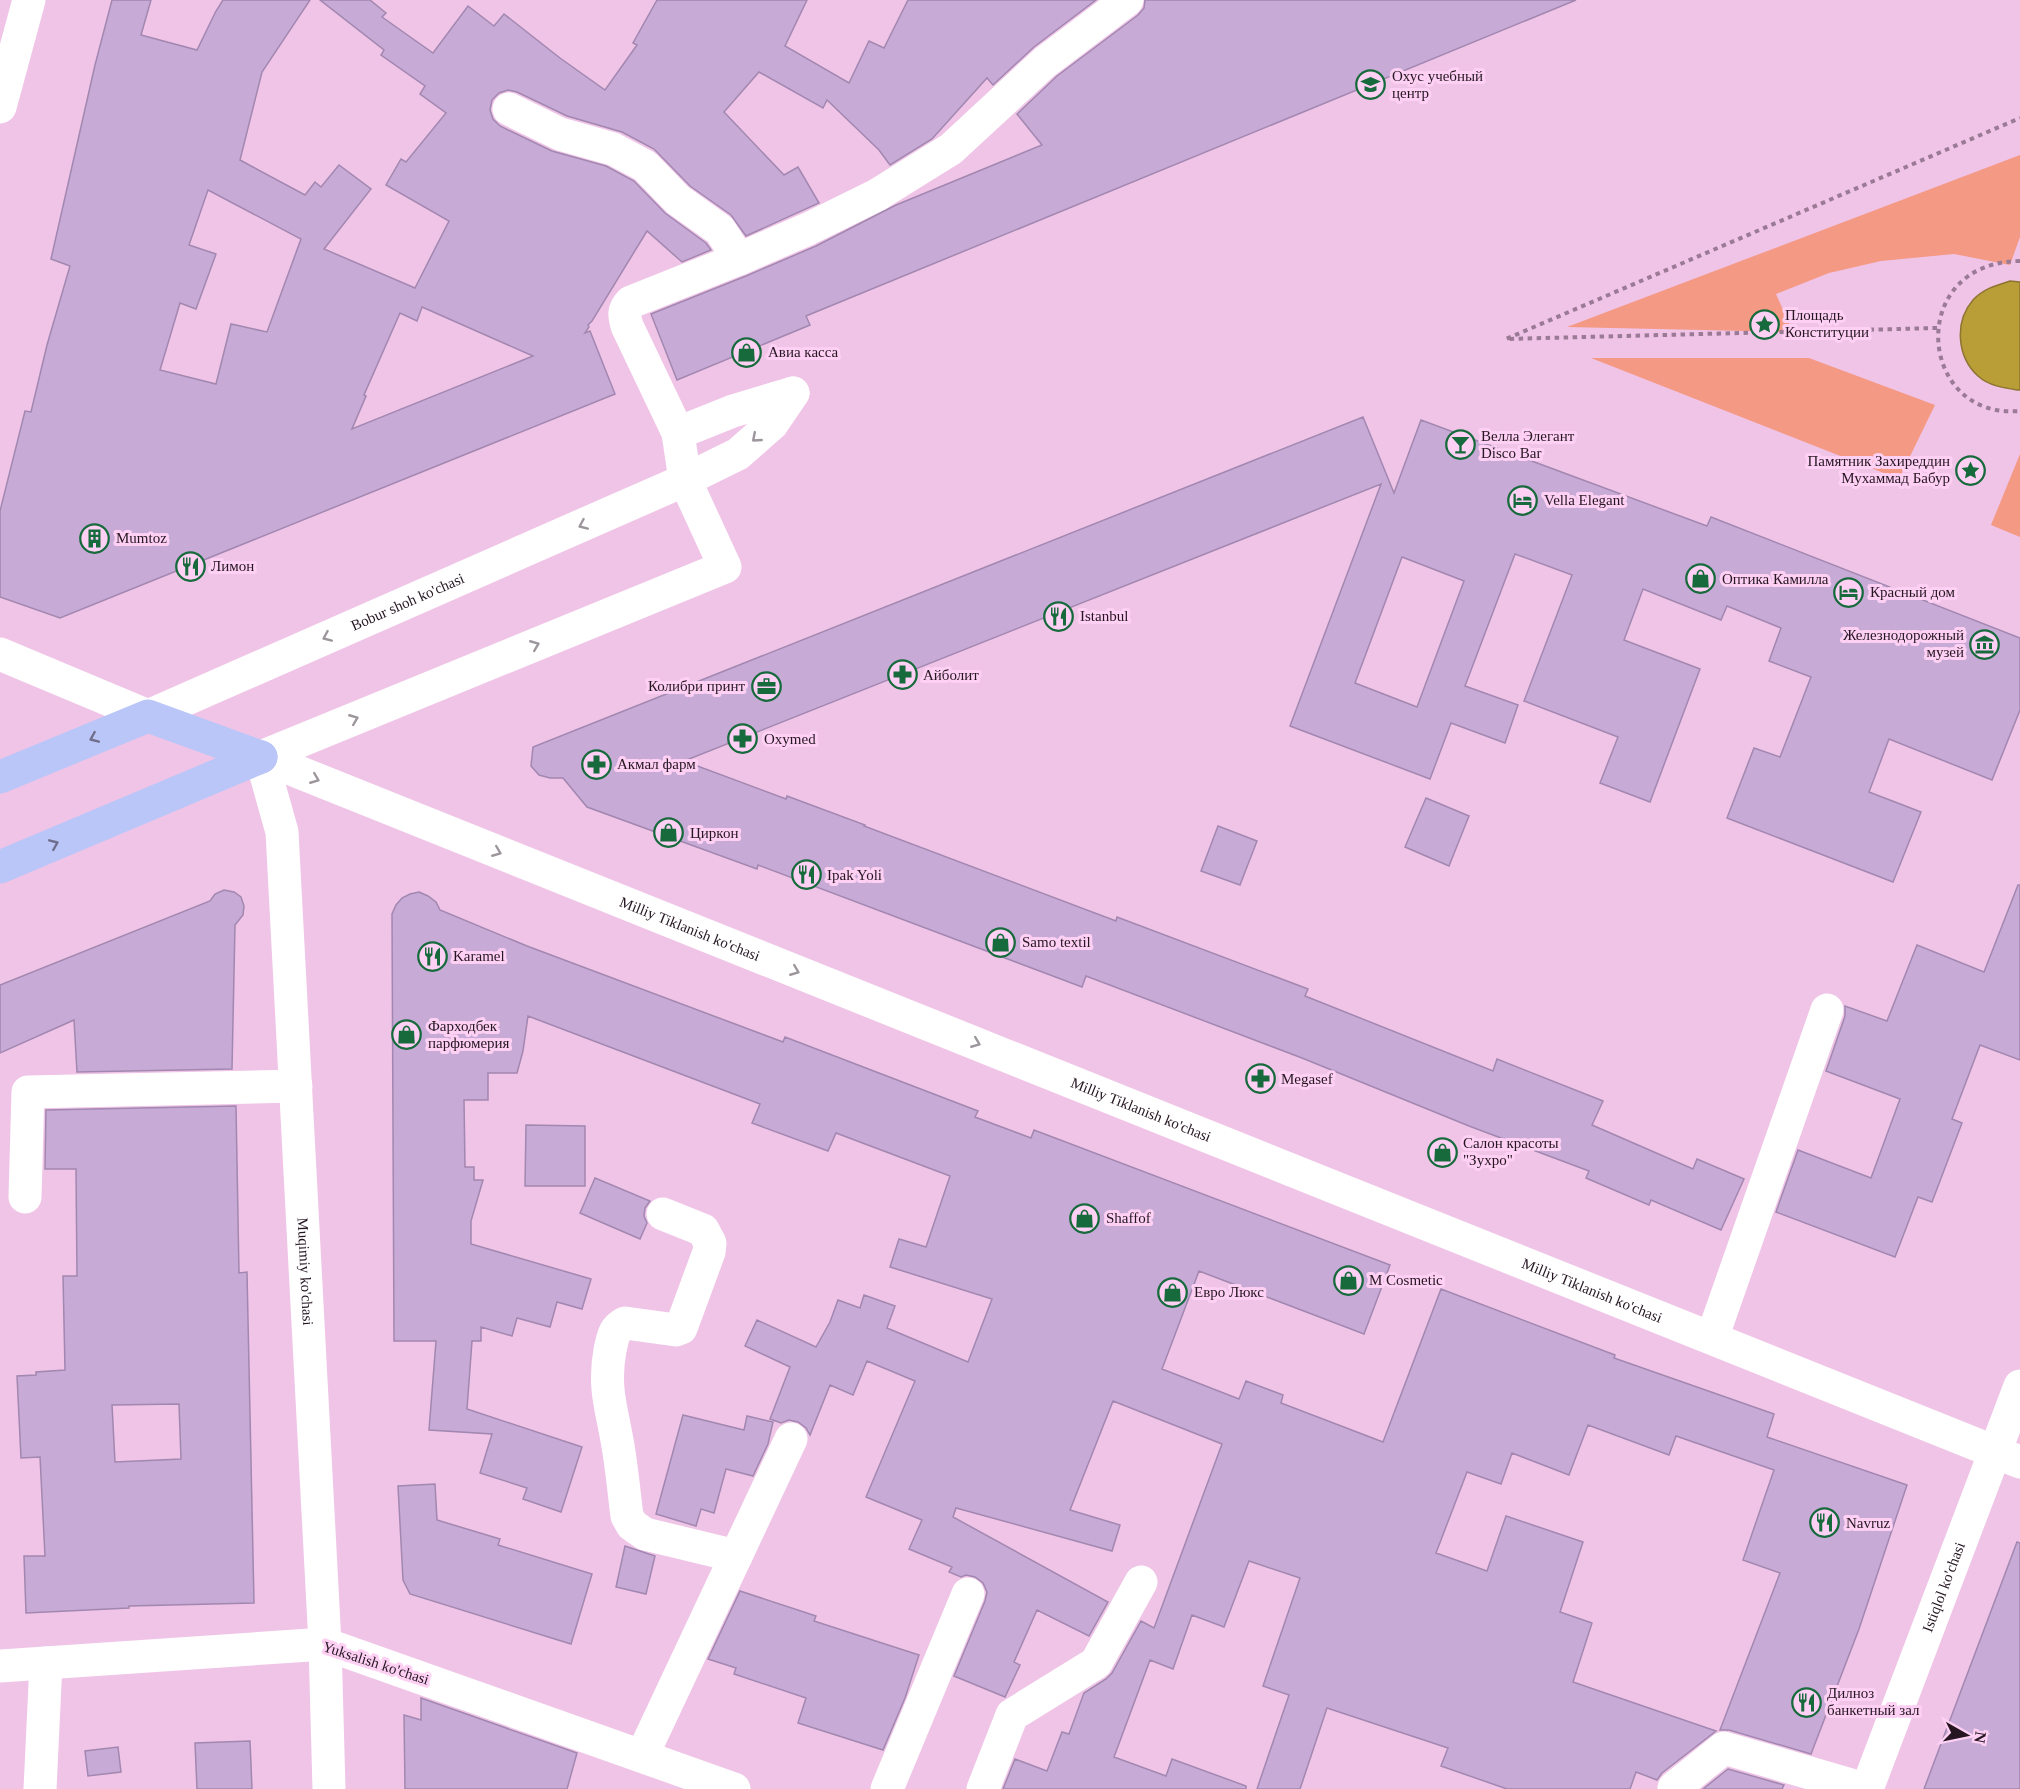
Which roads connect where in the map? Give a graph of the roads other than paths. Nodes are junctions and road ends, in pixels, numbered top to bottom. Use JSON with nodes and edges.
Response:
{"nodes":[{"id":1,"x":29,"y":0,"type":"edge"},
{"id":2,"x":1127,"y":0,"type":"edge"},
{"id":3,"x":0,"y":107,"type":"edge"},
{"id":4,"x":509,"y":109,"type":"dead end"},
{"id":5,"x":739,"y":259,"type":"junction"},
{"id":6,"x":678,"y":433,"type":"junction"},
{"id":7,"x":684,"y":480,"type":"junction"},
{"id":8,"x":0,"y":654,"type":"edge"},
{"id":9,"x":148,"y":716,"type":"junction"},
{"id":10,"x":261,"y":757,"type":"junction"},
{"id":11,"x":0,"y":777,"type":"edge"},
{"id":12,"x":0,"y":867,"type":"edge"},
{"id":13,"x":1827,"y":1010,"type":"dead end"},
{"id":14,"x":296,"y":1086,"type":"junction"},
{"id":15,"x":25,"y":1197,"type":"dead end"},
{"id":16,"x":663,"y":1214,"type":"dead end"},
{"id":17,"x":1712,"y":1338,"type":"junction"},
{"id":18,"x":2020,"y":1386,"type":"edge"},
{"id":19,"x":791,"y":1439,"type":"dead end"},
{"id":20,"x":2008,"y":1457,"type":"edge"},
{"id":21,"x":736,"y":1556,"type":"junction"},
{"id":22,"x":1141,"y":1582,"type":"dead end"},
{"id":23,"x":968,"y":1594,"type":"dead end"},
{"id":24,"x":325,"y":1644,"type":"junction"},
{"id":25,"x":46,"y":1663,"type":"junction"},
{"id":26,"x":0,"y":1666,"type":"edge"},
{"id":27,"x":642,"y":1756,"type":"junction"},
{"id":28,"x":1674,"y":1788,"type":"edge"},
{"id":29,"x":40,"y":1789,"type":"edge"},
{"id":30,"x":329,"y":1789,"type":"edge"},
{"id":31,"x":734,"y":1789,"type":"edge"},
{"id":32,"x":887,"y":1789,"type":"edge"},
{"id":33,"x":982,"y":1789,"type":"edge"},
{"id":34,"x":1866,"y":1789,"type":"edge"}],
"edges":[{"from":1,"to":3,"type":"street"},
{"from":2,"to":5,"type":"street"},
{"from":4,"to":5,"type":"street"},
{"from":5,"to":6,"type":"street"},
{"from":6,"to":7,"type":"street"},
{"from":6,"to":7,"type":"street","name":"Bobur shoh ko'chasi","one_way":true},
{"from":7,"to":9,"type":"street","name":"Bobur shoh ko'chasi","one_way":true},
{"from":10,"to":7,"type":"street","one_way":true},
{"from":8,"to":9,"type":"street"},
{"from":9,"to":10,"type":"main road"},
{"from":9,"to":11,"type":"main road","name":"Bobur shoh ko'chasi","one_way":true},
{"from":12,"to":10,"type":"main road","one_way":true},
{"from":10,"to":14,"type":"street","name":"Muqimiy ko'chasi"},
{"from":10,"to":17,"type":"street","name":"Milliy Tiklanish ko'chasi","one_way":true},
{"from":13,"to":17,"type":"street"},
{"from":14,"to":15,"type":"street"},
{"from":14,"to":24,"type":"street","name":"Muqimiy ko'chasi"},
{"from":16,"to":21,"type":"street"},
{"from":17,"to":20,"type":"street","name":"Milliy Tiklanish ko'chasi"},
{"from":18,"to":20,"type":"street","name":"Istiqlol ko'chasi"},
{"from":19,"to":21,"type":"street"},
{"from":20,"to":34,"type":"street","name":"Istiqlol ko'chasi"},
{"from":21,"to":27,"type":"street"},
{"from":22,"to":33,"type":"street"},
{"from":23,"to":32,"type":"street"},
{"from":24,"to":25,"type":"street","name":"Yuksalish ko'chasi"},
{"from":24,"to":27,"type":"street","name":"Yuksalish ko'chasi"},
{"from":24,"to":30,"type":"street","name":"Muqimiy ko'chasi"},
{"from":25,"to":26,"type":"street","name":"Yuksalish ko'chasi"},
{"from":25,"to":29,"type":"street"},
{"from":27,"to":31,"type":"street","name":"Yuksalish ko'chasi"},
{"from":28,"to":34,"type":"street"}]}
